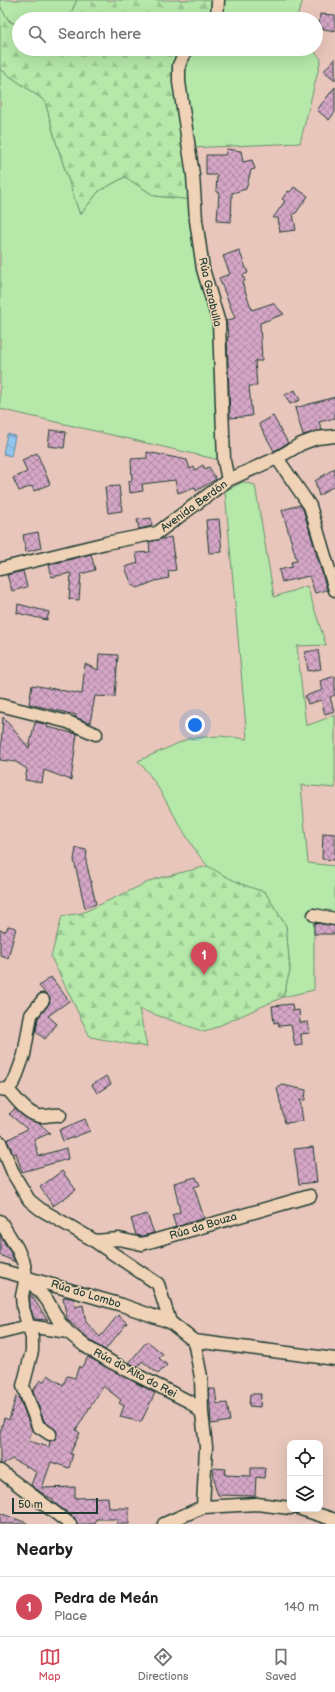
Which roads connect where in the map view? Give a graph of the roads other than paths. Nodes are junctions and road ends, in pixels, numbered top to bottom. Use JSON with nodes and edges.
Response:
{"nodes":[{"id":1,"x":218,"y":0,"type":"edge"},
{"id":2,"x":217,"y":12,"type":"edge"},
{"id":3,"x":184,"y":56,"type":"edge"},
{"id":4,"x":335,"y":436,"type":"edge"},
{"id":5,"x":277,"y":458,"type":"junction"},
{"id":6,"x":228,"y":480,"type":"junction"},
{"id":7,"x":0,"y":569,"type":"edge"},
{"id":8,"x":335,"y":590,"type":"edge"},
{"id":9,"x":0,"y":705,"type":"edge"},
{"id":10,"x":96,"y":734,"type":"dead end"},
{"id":11,"x":314,"y":916,"type":"dead end"},
{"id":12,"x":335,"y":919,"type":"edge"},
{"id":13,"x":43,"y":1000,"type":"dead end"},
{"id":14,"x":4,"y":1090,"type":"edge"},
{"id":15,"x":60,"y":1115,"type":"dead end"},
{"id":16,"x":0,"y":1142,"type":"edge"},
{"id":17,"x":310,"y":1196,"type":"dead end"},
{"id":18,"x":0,"y":1221,"type":"edge"},
{"id":19,"x":95,"y":1242,"type":"junction"},
{"id":20,"x":0,"y":1270,"type":"edge"},
{"id":21,"x":26,"y":1277,"type":"junction"},
{"id":22,"x":170,"y":1322,"type":"junction"},
{"id":23,"x":28,"y":1326,"type":"junction"},
{"id":24,"x":68,"y":1332,"type":"junction"},
{"id":25,"x":0,"y":1334,"type":"edge"},
{"id":26,"x":194,"y":1341,"type":"junction"},
{"id":27,"x":335,"y":1359,"type":"edge"},
{"id":28,"x":202,"y":1413,"type":"junction"},
{"id":29,"x":50,"y":1434,"type":"dead end"},
{"id":30,"x":0,"y":1471,"type":"edge"},
{"id":31,"x":203,"y":1507,"type":"junction"},
{"id":32,"x":287,"y":1508,"type":"edge"},
{"id":33,"x":310,"y":1512,"type":"edge"},
{"id":34,"x":335,"y":1520,"type":"edge"},
{"id":35,"x":70,"y":1524,"type":"edge"},
{"id":36,"x":164,"y":1524,"type":"edge"}],
"edges":[{"from":1,"to":2,"type":"street"},
{"from":3,"to":6,"type":"street","name":"Rúa Garabulla"},
{"from":4,"to":5,"type":"street","name":"Avenida Berdón"},
{"from":5,"to":6,"type":"street","name":"Avenida Berdón"},
{"from":5,"to":8,"type":"street"},
{"from":6,"to":7,"type":"street","name":"Avenida Berdón"},
{"from":9,"to":10,"type":"street"},
{"from":11,"to":12,"type":"street"},
{"from":13,"to":14,"type":"street"},
{"from":14,"to":15,"type":"street"},
{"from":16,"to":19,"type":"street"},
{"from":17,"to":19,"type":"street","name":"Rúa da Bouza"},
{"from":18,"to":21,"type":"street"},
{"from":19,"to":22,"type":"street"},
{"from":20,"to":21,"type":"street","name":"Rúa do Lombo"},
{"from":21,"to":22,"type":"street","name":"Rúa do Lombo"},
{"from":21,"to":23,"type":"street"},
{"from":21,"to":24,"type":"street","name":"Rúa do Alto do Rei"},
{"from":22,"to":26,"type":"street"},
{"from":23,"to":24,"type":"street"},
{"from":23,"to":25,"type":"street"},
{"from":23,"to":29,"type":"street"},
{"from":24,"to":28,"type":"street","name":"Rúa do Alto do Rei"},
{"from":26,"to":27,"type":"street"},
{"from":26,"to":28,"type":"street"},
{"from":28,"to":31,"type":"street"},
{"from":30,"to":35,"type":"street"},
{"from":31,"to":32,"type":"street"},
{"from":31,"to":36,"type":"street"},
{"from":33,"to":34,"type":"street"}]}
